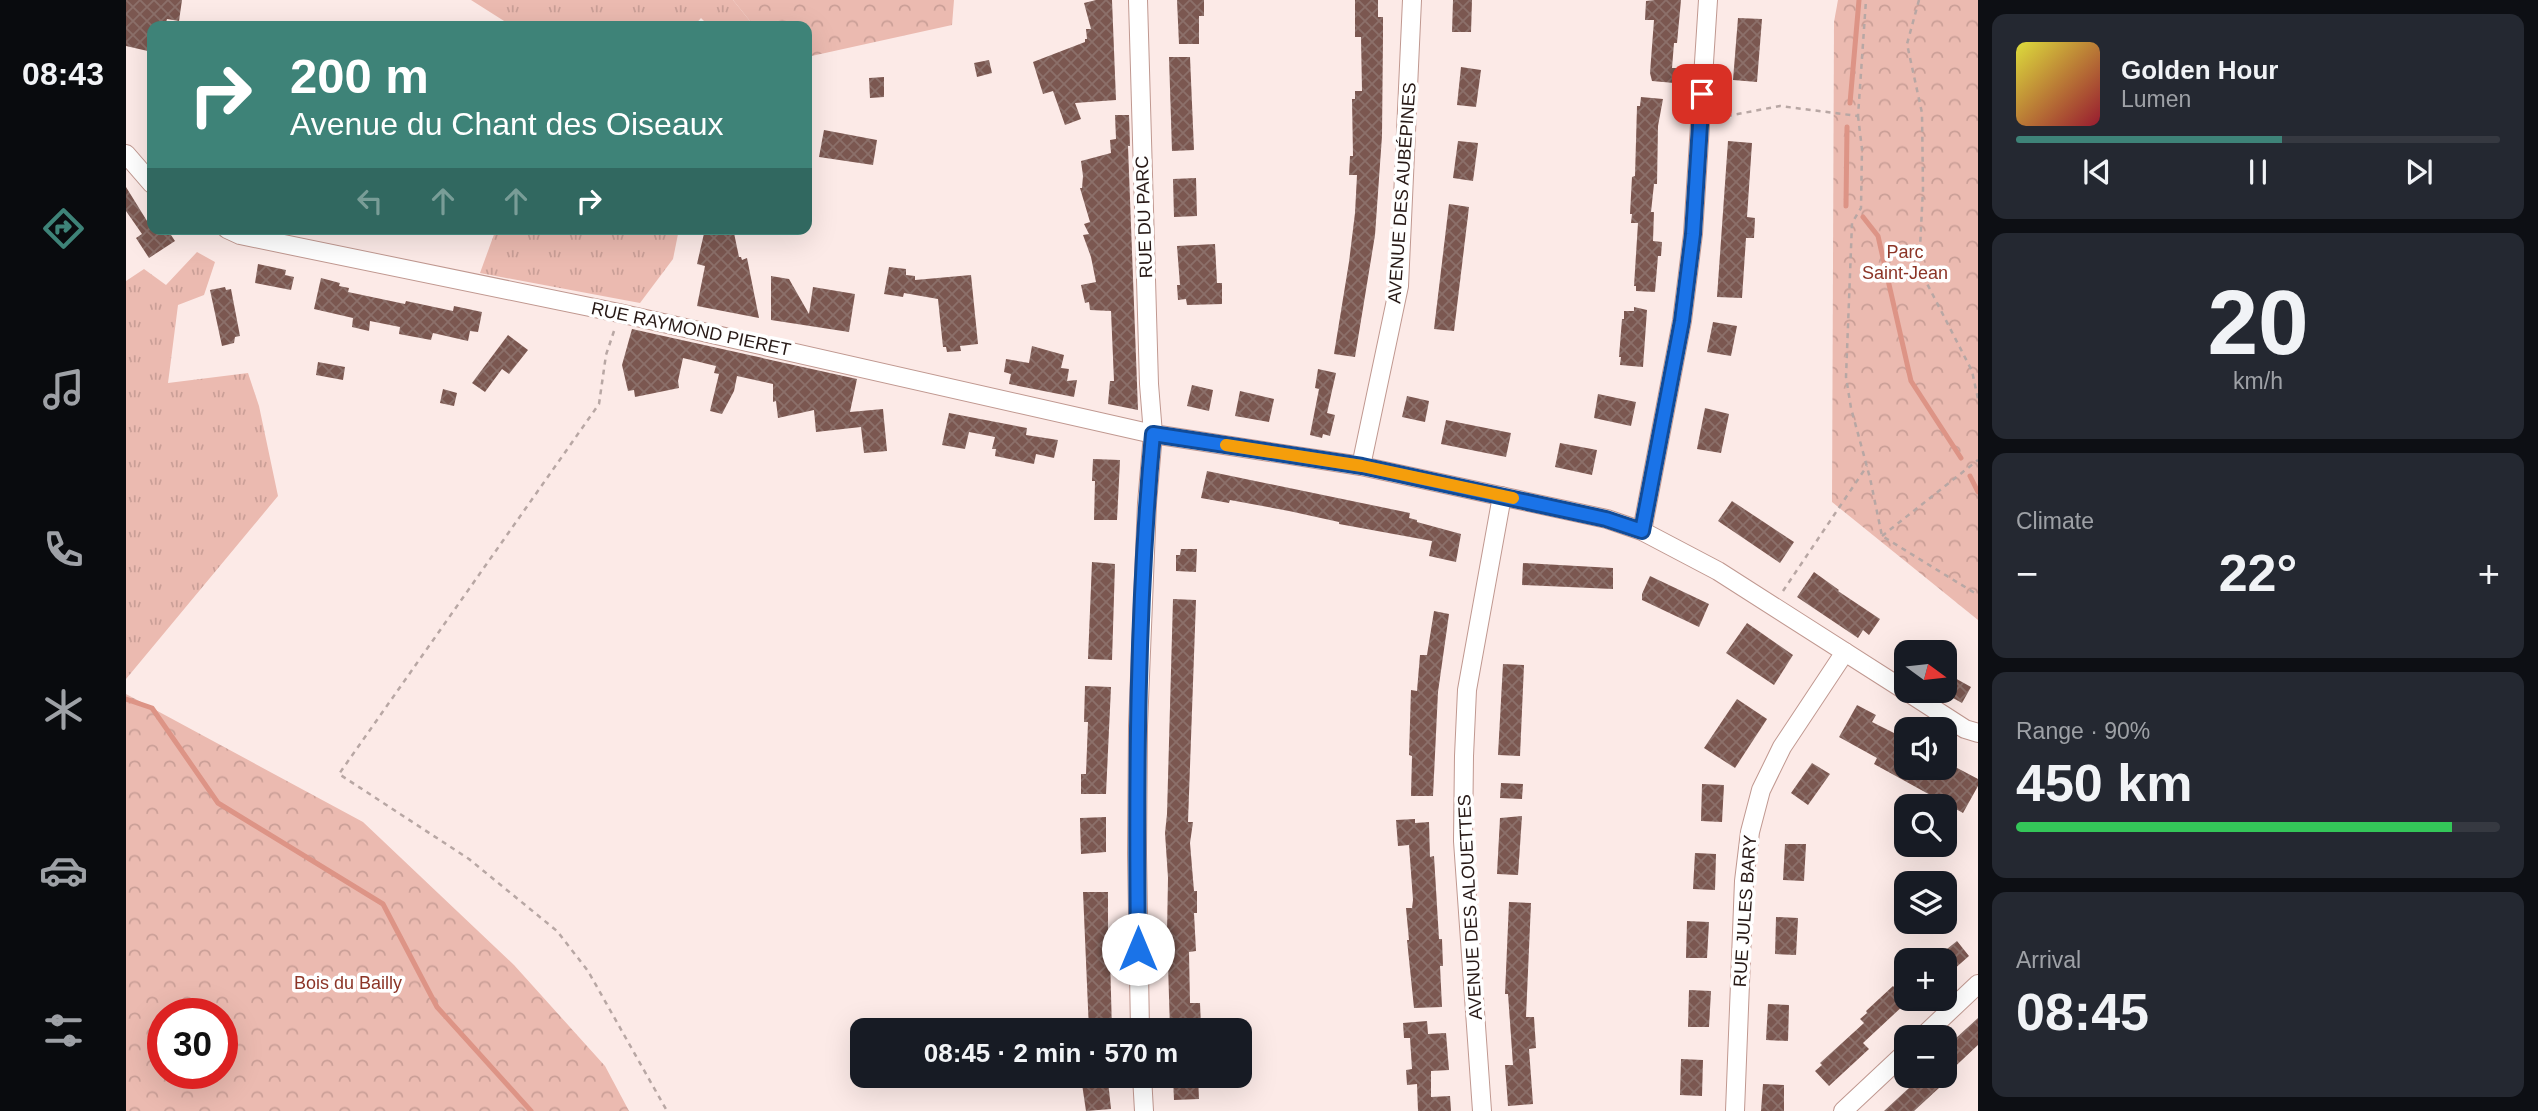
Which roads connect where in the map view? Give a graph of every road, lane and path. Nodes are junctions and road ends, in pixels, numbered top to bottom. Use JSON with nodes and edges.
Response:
{"nodes":[{"id":1,"x":1138,"y":0,"type":"edge"},
{"id":2,"x":1412,"y":0,"type":"edge"},
{"id":3,"x":1709,"y":0,"type":"edge"},
{"id":4,"x":1866,"y":0,"type":"edge"},
{"id":5,"x":1919,"y":0,"type":"edge"},
{"id":6,"x":1858,"y":116,"type":"junction"},
{"id":7,"x":1700,"y":117,"type":"junction"},
{"id":8,"x":126,"y":154,"type":"edge"},
{"id":9,"x":147,"y":178,"type":"edge"},
{"id":10,"x":240,"y":235,"type":"edge"},
{"id":11,"x":619,"y":313,"type":"junction"},
{"id":12,"x":1978,"y":399,"type":"edge"},
{"id":13,"x":1153,"y":434,"type":"junction"},
{"id":14,"x":1978,"y":460,"type":"edge"},
{"id":15,"x":1362,"y":466,"type":"junction"},
{"id":16,"x":1867,"y":466,"type":"junction"},
{"id":17,"x":1502,"y":496,"type":"junction"},
{"id":18,"x":1642,"y":531,"type":"junction"},
{"id":19,"x":1882,"y":536,"type":"junction"},
{"id":20,"x":1978,"y":595,"type":"edge"},
{"id":21,"x":1773,"y":605,"type":"junction"},
{"id":22,"x":1845,"y":652,"type":"junction"},
{"id":23,"x":1894,"y":683,"type":"edge"},
{"id":24,"x":1926,"y":704,"type":"edge"},
{"id":25,"x":1978,"y":733,"type":"edge"},
{"id":26,"x":1978,"y":984,"type":"edge"},
{"id":27,"x":1140,"y":1018,"type":"edge"},
{"id":28,"x":1935,"y":1025,"type":"edge"},
{"id":29,"x":1894,"y":1063,"type":"edge"},
{"id":30,"x":1143,"y":1088,"type":"edge"},
{"id":31,"x":667,"y":1111,"type":"edge"},
{"id":32,"x":1144,"y":1111,"type":"edge"},
{"id":33,"x":1482,"y":1111,"type":"edge"},
{"id":34,"x":1735,"y":1111,"type":"edge"},
{"id":35,"x":1843,"y":1111,"type":"edge"}],
"edges":[{"from":1,"to":13,"type":"street","name":"RUE DU PARC"},
{"from":2,"to":15,"type":"street","name":"AVENUE DES AUBÉPINES"},
{"from":3,"to":7,"type":"street"},
{"from":4,"to":6,"type":"path"},
{"from":5,"to":12,"type":"path"},
{"from":6,"to":7,"type":"path"},
{"from":6,"to":16,"type":"path"},
{"from":7,"to":18,"type":"street"},
{"from":8,"to":9,"type":"street"},
{"from":10,"to":11,"type":"street","name":"RUE RAYMOND PIERET"},
{"from":11,"to":13,"type":"street","name":"RUE RAYMOND PIERET"},
{"from":11,"to":31,"type":"path"},
{"from":13,"to":15,"type":"street","name":"RUE RAYMOND PIERET"},
{"from":13,"to":27,"type":"street","name":"RUE DU PARC"},
{"from":14,"to":19,"type":"path"},
{"from":15,"to":17,"type":"street","name":"RUE RAYMOND PIERET"},
{"from":16,"to":19,"type":"path"},
{"from":16,"to":21,"type":"path"},
{"from":17,"to":18,"type":"street","name":"RUE RAYMOND PIERET"},
{"from":17,"to":33,"type":"street","name":"AVENUE DES ALOUETTES"},
{"from":18,"to":21,"type":"street","name":"RUE RAYMOND PIERET"},
{"from":19,"to":20,"type":"path"},
{"from":21,"to":22,"type":"street","name":"RUE RAYMOND PIERET"},
{"from":22,"to":23,"type":"street","name":"RUE RAYMOND PIERET"},
{"from":22,"to":34,"type":"street","name":"RUE JULES BARY"},
{"from":24,"to":25,"type":"street","name":"RUE RAYMOND PIERET"},
{"from":26,"to":28,"type":"street"},
{"from":29,"to":35,"type":"street"},
{"from":30,"to":32,"type":"street"}]}
